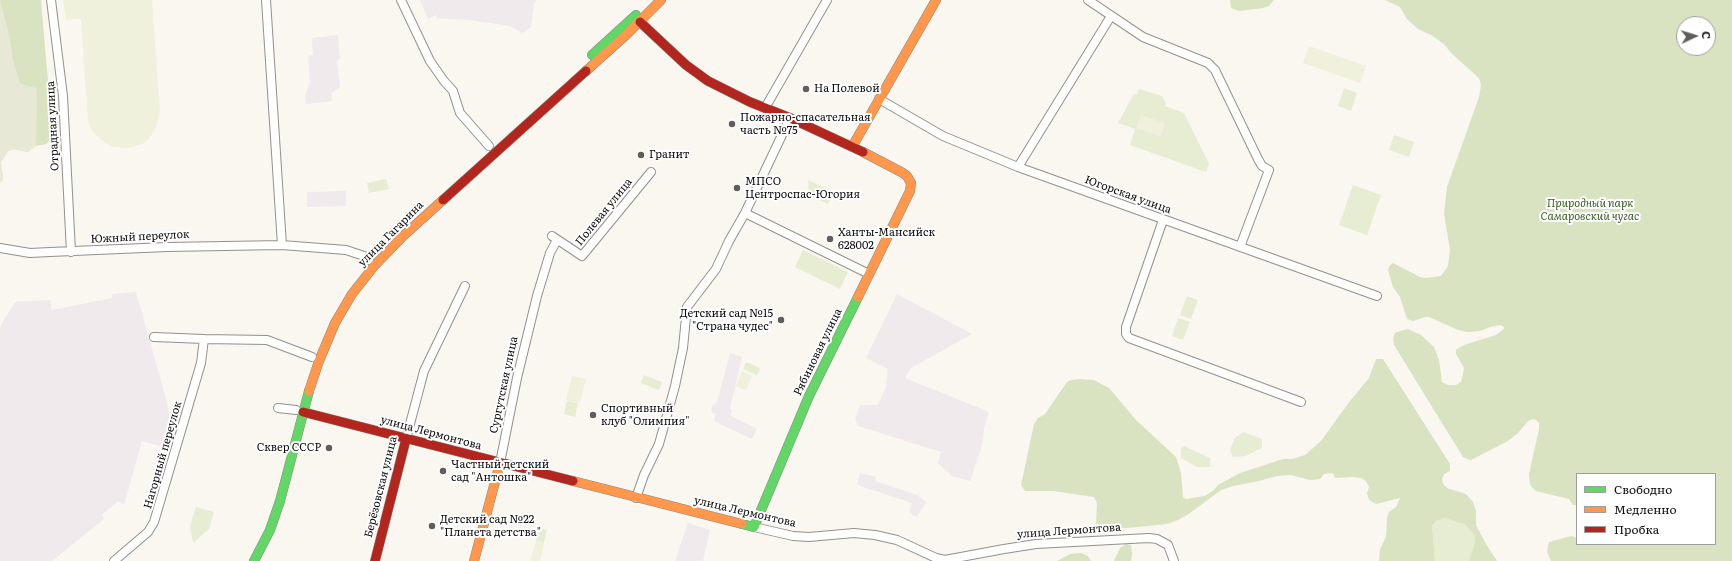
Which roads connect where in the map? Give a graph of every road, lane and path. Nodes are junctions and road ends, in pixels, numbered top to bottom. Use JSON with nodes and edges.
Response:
{"nodes":[{"id":1,"x":51,"y":0,"type":"edge"},
{"id":2,"x":266,"y":0,"type":"edge"},
{"id":3,"x":401,"y":0,"type":"edge"},
{"id":4,"x":650,"y":0,"type":"edge"},
{"id":5,"x":661,"y":0,"type":"edge"},
{"id":6,"x":827,"y":0,"type":"edge"},
{"id":7,"x":936,"y":0,"type":"edge"},
{"id":8,"x":1088,"y":0,"type":"edge"},
{"id":9,"x":1111,"y":16,"type":"junction"},
{"id":10,"x":637,"y":20,"type":"junction"},
{"id":11,"x":879,"y":99,"type":"junction"},
{"id":12,"x":765,"y":108,"type":"junction"},
{"id":13,"x":790,"y":118,"type":"junction"},
{"id":14,"x":852,"y":147,"type":"junction"},
{"id":15,"x":492,"y":150,"type":"junction"},
{"id":16,"x":1018,"y":167,"type":"junction"},
{"id":17,"x":650,"y":172,"type":"dead end"},
{"id":18,"x":745,"y":213,"type":"junction"},
{"id":19,"x":1163,"y":220,"type":"junction"},
{"id":20,"x":554,"y":238,"type":"joint"},
{"id":21,"x":282,"y":245,"type":"junction"},
{"id":22,"x":1240,"y":247,"type":"junction"},
{"id":23,"x":0,"y":248,"type":"edge"},
{"id":24,"x":71,"y":252,"type":"junction"},
{"id":25,"x":372,"y":262,"type":"junction"},
{"id":26,"x":869,"y":274,"type":"junction"},
{"id":27,"x":465,"y":286,"type":"dead end"},
{"id":28,"x":1377,"y":296,"type":"dead end"},
{"id":29,"x":154,"y":337,"type":"dead end"},
{"id":30,"x":204,"y":339,"type":"junction"},
{"id":31,"x":312,"y":357,"type":"junction"},
{"id":32,"x":1301,"y":402,"type":"dead end"},
{"id":33,"x":278,"y":408,"type":"dead end"},
{"id":34,"x":300,"y":411,"type":"junction"},
{"id":35,"x":406,"y":439,"type":"junction"},
{"id":36,"x":500,"y":463,"type":"junction"},
{"id":37,"x":636,"y":498,"type":"junction"},
{"id":38,"x":754,"y":527,"type":"junction"},
{"id":39,"x":114,"y":561,"type":"edge"},
{"id":40,"x":246,"y":561,"type":"edge"},
{"id":41,"x":254,"y":561,"type":"edge"},
{"id":42,"x":375,"y":561,"type":"edge"},
{"id":43,"x":474,"y":561,"type":"edge"},
{"id":44,"x":1174,"y":561,"type":"edge"}],
"edges":[{"from":1,"to":24,"type":"street","name":"Отрадная улица"},
{"from":2,"to":21,"type":"street"},
{"from":3,"to":15,"type":"street"},
{"from":4,"to":10,"type":"street","name":"улица Гагарина"},
{"from":5,"to":10,"type":"street","name":"улица Гагарина"},
{"from":6,"to":12,"type":"street"},
{"from":7,"to":11,"type":"street"},
{"from":8,"to":9,"type":"street"},
{"from":9,"to":16,"type":"street"},
{"from":9,"to":22,"type":"street"},
{"from":10,"to":12,"type":"street"},
{"from":10,"to":15,"type":"street","name":"улица Гагарина"},
{"from":11,"to":14,"type":"street"},
{"from":11,"to":16,"type":"street","name":"Югорская улица"},
{"from":12,"to":13,"type":"street"},
{"from":13,"to":14,"type":"street"},
{"from":13,"to":18,"type":"street"},
{"from":14,"to":26,"type":"street","name":"Рябиновая улица"},
{"from":15,"to":25,"type":"street","name":"улица Гагарина"},
{"from":16,"to":19,"type":"street","name":"Югорская улица"},
{"from":17,"to":20,"type":"street","name":"Полевая улица"},
{"from":18,"to":26,"type":"street"},
{"from":18,"to":37,"type":"street"},
{"from":19,"to":22,"type":"street","name":"Югорская улица"},
{"from":19,"to":32,"type":"street"},
{"from":20,"to":36,"type":"street","name":"Сургутская улица"},
{"from":21,"to":24,"type":"street","name":"Южный переулок"},
{"from":21,"to":25,"type":"street","name":"Южный переулок"},
{"from":22,"to":28,"type":"street","name":"Югорская улица"},
{"from":23,"to":24,"type":"street","name":"Южный переулок"},
{"from":25,"to":31,"type":"street","name":"улица Гагарина"},
{"from":25,"to":34,"type":"street","name":"улица Гагарина"},
{"from":26,"to":38,"type":"street","name":"Рябиновая улица"},
{"from":27,"to":35,"type":"street","name":"Берёзовская улица"},
{"from":29,"to":30,"type":"street"},
{"from":30,"to":31,"type":"street"},
{"from":30,"to":39,"type":"street","name":"Нагорный переулок"},
{"from":31,"to":34,"type":"street","name":"улица Гагарина"},
{"from":33,"to":34,"type":"street"},
{"from":34,"to":35,"type":"street","name":"улица Лермонтова"},
{"from":34,"to":40,"type":"street","name":"улица Гагарина"},
{"from":34,"to":41,"type":"street","name":"улица Гагарина"},
{"from":35,"to":36,"type":"street","name":"улица Лермонтова"},
{"from":35,"to":42,"type":"street","name":"Берёзовская улица"},
{"from":36,"to":37,"type":"street","name":"улица Лермонтова"},
{"from":36,"to":43,"type":"street","name":"Сургутская улица"},
{"from":37,"to":38,"type":"street","name":"улица Лермонтова"},
{"from":38,"to":44,"type":"street","name":"улица Лермонтова"}]}
